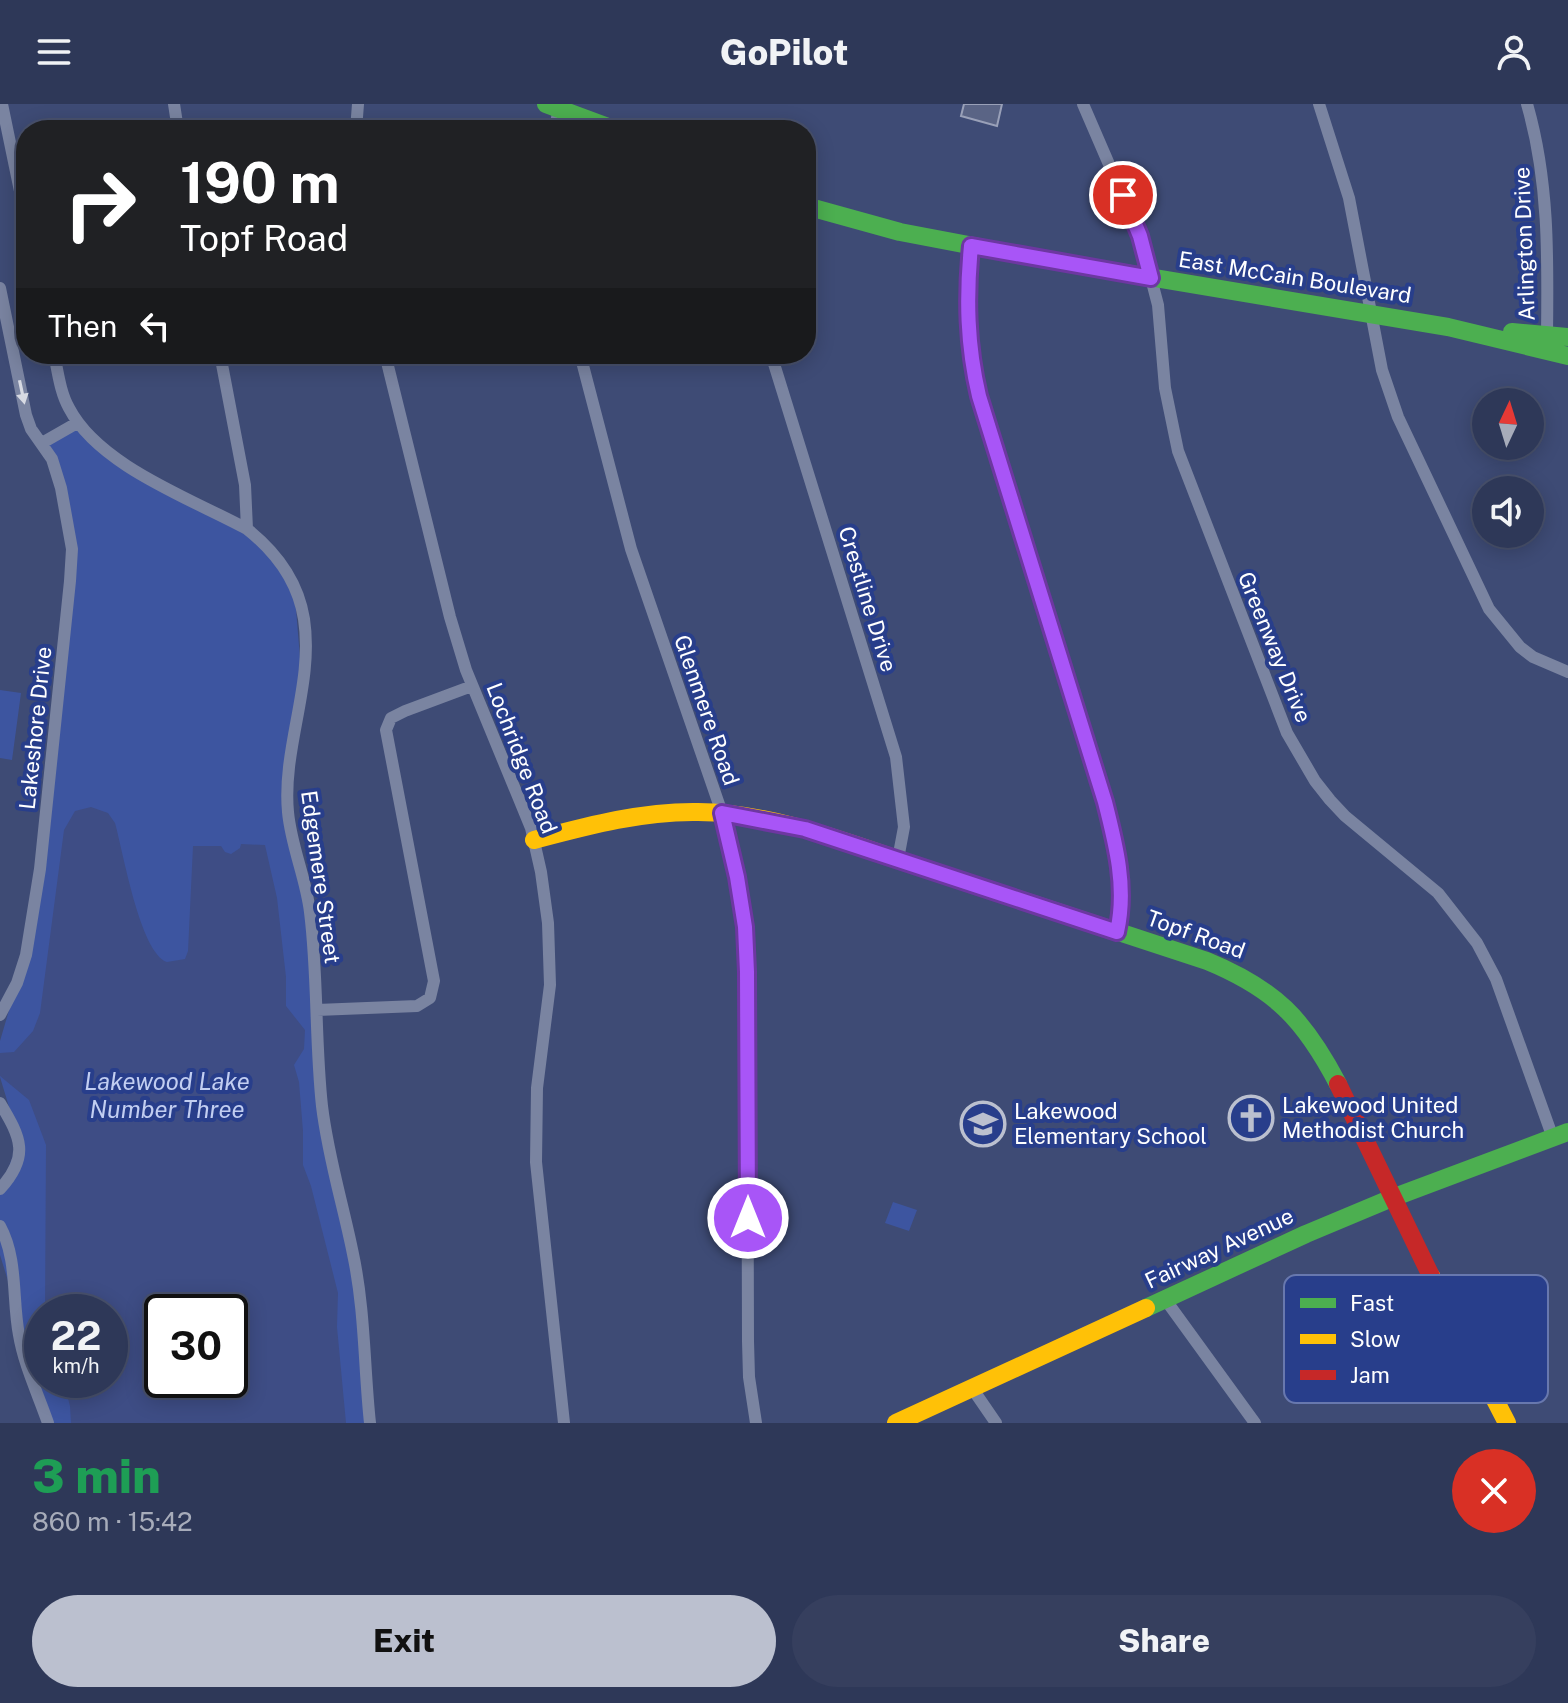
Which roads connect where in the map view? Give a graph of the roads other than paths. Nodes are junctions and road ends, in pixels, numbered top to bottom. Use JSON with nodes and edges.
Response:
{"nodes":[{"id":1,"x":2,"y":104,"type":"edge"},
{"id":2,"x":1083,"y":104,"type":"edge"},
{"id":3,"x":1319,"y":104,"type":"edge"},
{"id":4,"x":1527,"y":104,"type":"edge"},
{"id":5,"x":555,"y":106,"type":"edge"},
{"id":6,"x":591,"y":120,"type":"edge"},
{"id":7,"x":16,"y":172,"type":"edge"},
{"id":8,"x":816,"y":209,"type":"edge"},
{"id":9,"x":971,"y":246,"type":"junction"},
{"id":10,"x":1151,"y":278,"type":"junction"},
{"id":11,"x":0,"y":288,"type":"edge"},
{"id":12,"x":1371,"y":314,"type":"junction"},
{"id":13,"x":1448,"y":327,"type":"junction"},
{"id":14,"x":1547,"y":335,"type":"junction"},
{"id":15,"x":1568,"y":337,"type":"edge"},
{"id":16,"x":1568,"y":356,"type":"edge"},
{"id":17,"x":56,"y":364,"type":"edge"},
{"id":18,"x":222,"y":364,"type":"edge"},
{"id":19,"x":387,"y":364,"type":"edge"},
{"id":20,"x":583,"y":364,"type":"edge"},
{"id":21,"x":774,"y":364,"type":"edge"},
{"id":22,"x":77,"y":423,"type":"junction"},
{"id":23,"x":42,"y":443,"type":"junction"},
{"id":24,"x":247,"y":529,"type":"junction"},
{"id":25,"x":1568,"y":672,"type":"edge"},
{"id":26,"x":472,"y":686,"type":"junction"},
{"id":27,"x":722,"y":813,"type":"junction"},
{"id":28,"x":534,"y":840,"type":"junction"},
{"id":29,"x":898,"y":859,"type":"junction"},
{"id":30,"x":1117,"y":932,"type":"junction"},
{"id":31,"x":317,"y":1010,"type":"junction"},
{"id":32,"x":0,"y":1015,"type":"edge"},
{"id":33,"x":0,"y":1103,"type":"edge"},
{"id":34,"x":1561,"y":1135,"type":"edge"},
{"id":35,"x":0,"y":1189,"type":"edge"},
{"id":36,"x":1392,"y":1198,"type":"junction"},
{"id":37,"x":0,"y":1226,"type":"edge"},
{"id":38,"x":1431,"y":1275,"type":"edge"},
{"id":39,"x":1165,"y":1299,"type":"junction"},
{"id":40,"x":972,"y":1388,"type":"junction"},
{"id":41,"x":1497,"y":1403,"type":"edge"},
{"id":42,"x":48,"y":1423,"type":"edge"},
{"id":43,"x":370,"y":1423,"type":"edge"},
{"id":44,"x":564,"y":1423,"type":"edge"},
{"id":45,"x":756,"y":1423,"type":"edge"},
{"id":46,"x":896,"y":1423,"type":"edge"},
{"id":47,"x":996,"y":1423,"type":"edge"},
{"id":48,"x":1255,"y":1423,"type":"edge"},
{"id":49,"x":1507,"y":1423,"type":"edge"}],
"edges":[{"from":1,"to":7,"type":"street"},
{"from":2,"to":10,"type":"street","name":"Greenway Drive"},
{"from":3,"to":12,"type":"street"},
{"from":4,"to":14,"type":"street","name":"Arlington Drive"},
{"from":5,"to":6,"type":"street"},
{"from":8,"to":9,"type":"street","name":"East McCain Boulevard"},
{"from":9,"to":10,"type":"street","name":"East McCain Boulevard"},
{"from":9,"to":30,"type":"street"},
{"from":10,"to":12,"type":"street","name":"East McCain Boulevard"},
{"from":10,"to":34,"type":"street","name":"Greenway Drive"},
{"from":11,"to":23,"type":"street","name":"Lakeshore Drive","one_way":true},
{"from":12,"to":13,"type":"street","name":"East McCain Boulevard"},
{"from":12,"to":25,"type":"street"},
{"from":13,"to":14,"type":"street","name":"East McCain Boulevard"},
{"from":13,"to":16,"type":"street","name":"East McCain Boulevard"},
{"from":14,"to":15,"type":"street","name":"East McCain Boulevard"},
{"from":17,"to":22,"type":"street"},
{"from":18,"to":24,"type":"street"},
{"from":19,"to":26,"type":"street","name":"Lochridge Road"},
{"from":20,"to":27,"type":"street","name":"Glenmere Road"},
{"from":21,"to":29,"type":"street","name":"Crestline Drive"},
{"from":22,"to":23,"type":"street"},
{"from":22,"to":24,"type":"street"},
{"from":23,"to":32,"type":"street","name":"Lakeshore Drive"},
{"from":24,"to":31,"type":"street","name":"Edgemere Street"},
{"from":26,"to":28,"type":"street","name":"Lochridge Road"},
{"from":26,"to":31,"type":"street"},
{"from":27,"to":28,"type":"street","name":"Topf Road"},
{"from":27,"to":29,"type":"street","name":"Topf Road"},
{"from":27,"to":45,"type":"street","name":"Glenmere Road"},
{"from":28,"to":44,"type":"street","name":"Lochridge Road"},
{"from":29,"to":30,"type":"street","name":"Topf Road"},
{"from":30,"to":36,"type":"street","name":"Topf Road"},
{"from":31,"to":43,"type":"street","name":"Edgemere Street"},
{"from":33,"to":35,"type":"street"},
{"from":34,"to":36,"type":"street","name":"Fairway Avenue"},
{"from":36,"to":38,"type":"street","name":"Topf Road"},
{"from":36,"to":39,"type":"street","name":"Fairway Avenue"},
{"from":37,"to":42,"type":"street"},
{"from":39,"to":40,"type":"street","name":"Fairway Avenue"},
{"from":39,"to":48,"type":"street"},
{"from":40,"to":46,"type":"street","name":"Fairway Avenue"},
{"from":40,"to":47,"type":"street"},
{"from":41,"to":49,"type":"street","name":"Topf Road"}]}
